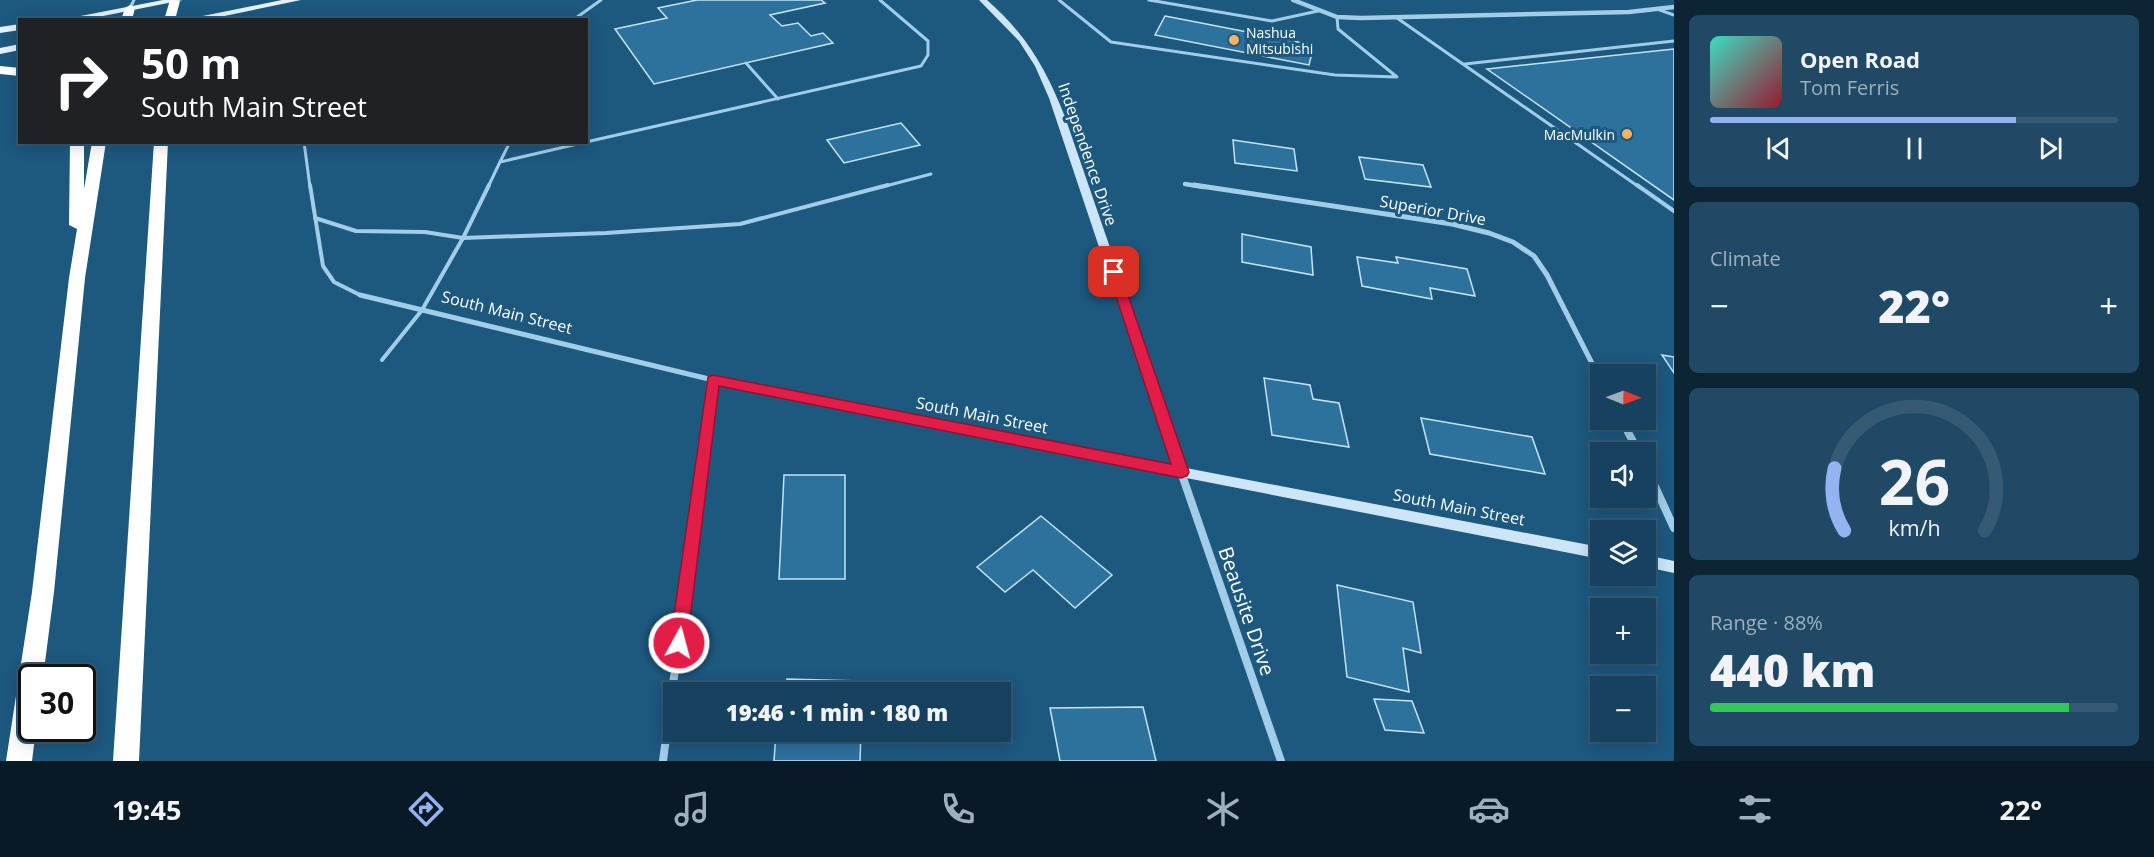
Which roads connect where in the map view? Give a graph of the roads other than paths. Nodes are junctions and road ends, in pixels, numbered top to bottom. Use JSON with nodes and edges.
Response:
{"nodes":[{"id":1,"x":176,"y":0,"type":"edge"},
{"id":2,"x":297,"y":0,"type":"edge"},
{"id":3,"x":601,"y":0,"type":"edge"},
{"id":4,"x":880,"y":0,"type":"edge"},
{"id":5,"x":983,"y":0,"type":"edge"},
{"id":6,"x":1059,"y":0,"type":"edge"},
{"id":7,"x":1149,"y":0,"type":"edge"},
{"id":8,"x":1293,"y":0,"type":"edge"},
{"id":9,"x":1674,"y":7,"type":"edge"},
{"id":10,"x":130,"y":9,"type":"edge"},
{"id":11,"x":1657,"y":9,"type":"junction"},
{"id":12,"x":1318,"y":11,"type":"junction"},
{"id":13,"x":1674,"y":15,"type":"edge"},
{"id":14,"x":1337,"y":16,"type":"junction"},
{"id":15,"x":76,"y":18,"type":"edge"},
{"id":16,"x":170,"y":18,"type":"edge"},
{"id":17,"x":198,"y":18,"type":"edge"},
{"id":18,"x":576,"y":18,"type":"edge"},
{"id":19,"x":1397,"y":18,"type":"junction"},
{"id":20,"x":18,"y":27,"type":"edge"},
{"id":21,"x":0,"y":30,"type":"edge"},
{"id":22,"x":1674,"y":41,"type":"edge"},
{"id":23,"x":18,"y":47,"type":"edge"},
{"id":24,"x":0,"y":51,"type":"edge"},
{"id":25,"x":746,"y":63,"type":"dead end"},
{"id":26,"x":1464,"y":64,"type":"junction"},
{"id":27,"x":0,"y":70,"type":"edge"},
{"id":28,"x":18,"y":72,"type":"edge"},
{"id":29,"x":778,"y":99,"type":"junction"},
{"id":30,"x":588,"y":142,"type":"edge"},
{"id":31,"x":77,"y":144,"type":"edge"},
{"id":32,"x":99,"y":144,"type":"edge"},
{"id":33,"x":161,"y":144,"type":"edge"},
{"id":34,"x":304,"y":144,"type":"edge"},
{"id":35,"x":509,"y":144,"type":"edge"},
{"id":36,"x":577,"y":144,"type":"edge"},
{"id":37,"x":500,"y":162,"type":"junction"},
{"id":38,"x":931,"y":174,"type":"dead end"},
{"id":39,"x":1185,"y":184,"type":"dead end"},
{"id":40,"x":1674,"y":212,"type":"edge"},
{"id":41,"x":315,"y":218,"type":"junction"},
{"id":42,"x":463,"y":238,"type":"junction"},
{"id":43,"x":77,"y":278,"type":"junction"},
{"id":44,"x":360,"y":295,"type":"joint"},
{"id":45,"x":422,"y":310,"type":"junction"},
{"id":46,"x":382,"y":360,"type":"dead end"},
{"id":47,"x":1592,"y":364,"type":"edge"},
{"id":48,"x":713,"y":380,"type":"junction"},
{"id":49,"x":1181,"y":472,"type":"junction"},
{"id":50,"x":1656,"y":489,"type":"edge"},
{"id":51,"x":1674,"y":528,"type":"edge"},
{"id":52,"x":1590,"y":551,"type":"edge"},
{"id":53,"x":1656,"y":563,"type":"edge"},
{"id":54,"x":1674,"y":567,"type":"edge"},
{"id":55,"x":19,"y":761,"type":"edge"},
{"id":56,"x":126,"y":761,"type":"edge"},
{"id":57,"x":663,"y":761,"type":"edge"},
{"id":58,"x":1281,"y":761,"type":"edge"}],
"edges":[{"from":1,"to":10,"type":"main road"},
{"from":1,"to":16,"type":"highway"},
{"from":2,"to":17,"type":"main road"},
{"from":3,"to":18,"type":"lane"},
{"from":4,"to":29,"type":"lane"},
{"from":5,"to":49,"type":"street","name":"Independence Drive"},
{"from":6,"to":14,"type":"lane"},
{"from":7,"to":12,"type":"lane"},
{"from":8,"to":12,"type":"street"},
{"from":9,"to":11,"type":"street"},
{"from":10,"to":15,"type":"main road"},
{"from":11,"to":13,"type":"lane"},
{"from":11,"to":19,"type":"street"},
{"from":12,"to":14,"type":"street"},
{"from":14,"to":19,"type":"street"},
{"from":19,"to":26,"type":"lane"},
{"from":20,"to":21,"type":"main road"},
{"from":22,"to":26,"type":"lane"},
{"from":23,"to":24,"type":"main road"},
{"from":25,"to":29,"type":"lane"},
{"from":26,"to":40,"type":"lane"},
{"from":27,"to":28,"type":"highway"},
{"from":29,"to":30,"type":"lane"},
{"from":31,"to":43,"type":"highway"},
{"from":32,"to":43,"type":"highway"},
{"from":33,"to":56,"type":"highway"},
{"from":34,"to":41,"type":"lane"},
{"from":35,"to":37,"type":"lane"},
{"from":36,"to":37,"type":"lane"},
{"from":37,"to":42,"type":"lane"},
{"from":38,"to":42,"type":"lane"},
{"from":39,"to":47,"type":"street","name":"Superior Drive"},
{"from":41,"to":42,"type":"lane"},
{"from":41,"to":44,"type":"lane"},
{"from":42,"to":45,"type":"lane"},
{"from":43,"to":55,"type":"highway"},
{"from":44,"to":45,"type":"street","name":"South Main Street"},
{"from":45,"to":46,"type":"lane"},
{"from":45,"to":48,"type":"street","name":"South Main Street"},
{"from":48,"to":49,"type":"street","name":"South Main Street"},
{"from":48,"to":57,"type":"street"},
{"from":49,"to":52,"type":"street","name":"South Main Street"},
{"from":49,"to":58,"type":"street","name":"Beausite Drive"},
{"from":50,"to":51,"type":"street"},
{"from":53,"to":54,"type":"street"}]}
